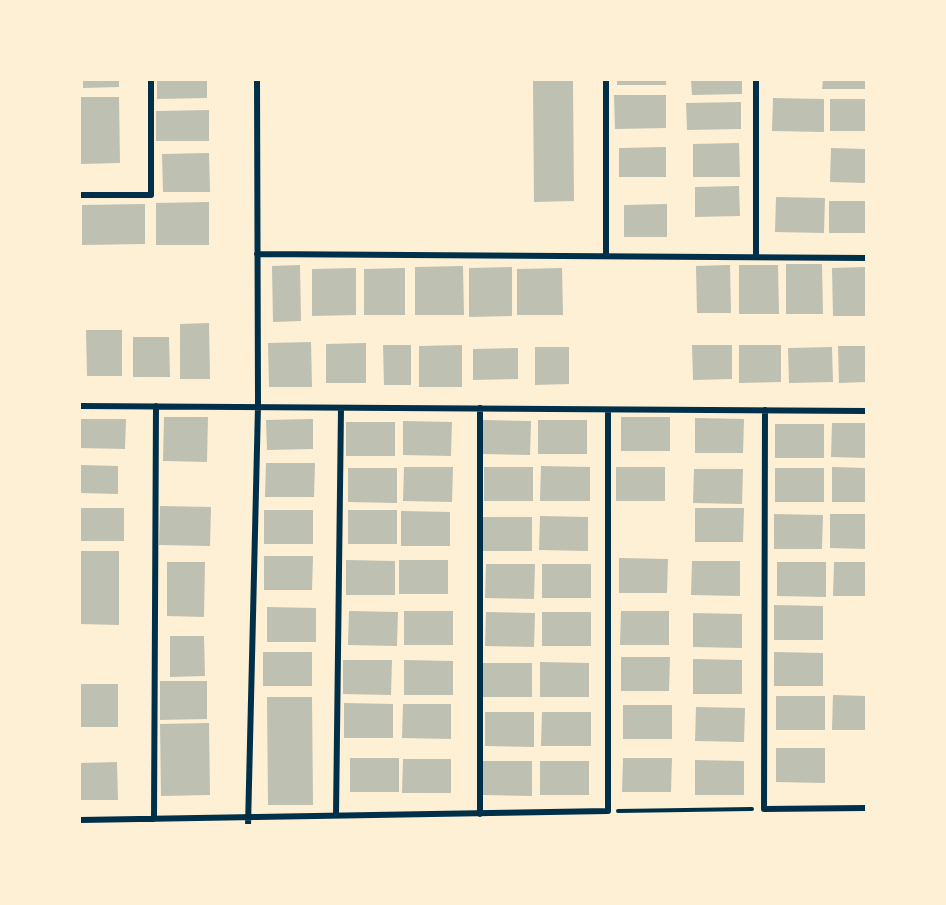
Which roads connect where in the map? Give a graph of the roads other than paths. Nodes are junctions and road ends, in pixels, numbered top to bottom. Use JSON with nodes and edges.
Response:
{"nodes":[{"id":1,"x":151,"y":80,"type":"edge"},
{"id":2,"x":257,"y":80,"type":"edge"},
{"id":3,"x":606,"y":80,"type":"edge"},
{"id":4,"x":756,"y":80,"type":"edge"},
{"id":5,"x":80,"y":195,"type":"edge"},
{"id":6,"x":257,"y":254,"type":"junction"},
{"id":7,"x":606,"y":256,"type":"junction"},
{"id":8,"x":756,"y":257,"type":"junction"},
{"id":9,"x":867,"y":258,"type":"edge"},
{"id":10,"x":80,"y":406,"type":"edge"},
{"id":11,"x":156,"y":406,"type":"junction"},
{"id":12,"x":258,"y":406,"type":"junction"},
{"id":13,"x":341,"y":408,"type":"junction"},
{"id":14,"x":480,"y":408,"type":"junction"},
{"id":15,"x":608,"y":410,"type":"junction"},
{"id":16,"x":765,"y":410,"type":"junction"},
{"id":17,"x":867,"y":411,"type":"edge"},
{"id":18,"x":867,"y":808,"type":"edge"},
{"id":19,"x":480,"y":814,"type":"junction"},
{"id":20,"x":336,"y":815,"type":"junction"},
{"id":21,"x":248,"y":816,"type":"junction"},
{"id":22,"x":154,"y":819,"type":"junction"},
{"id":23,"x":80,"y":820,"type":"edge"},
{"id":24,"x":248,"y":825,"type":"edge"}],
"edges":[{"from":1,"to":5,"type":"street"},
{"from":2,"to":6,"type":"street"},
{"from":3,"to":7,"type":"street"},
{"from":4,"to":8,"type":"street"},
{"from":6,"to":7,"type":"street"},
{"from":6,"to":12,"type":"street"},
{"from":7,"to":8,"type":"street"},
{"from":8,"to":9,"type":"street"},
{"from":10,"to":11,"type":"street"},
{"from":11,"to":12,"type":"street"},
{"from":11,"to":22,"type":"street"},
{"from":12,"to":13,"type":"street"},
{"from":12,"to":21,"type":"street"},
{"from":13,"to":14,"type":"street"},
{"from":13,"to":20,"type":"street"},
{"from":14,"to":15,"type":"street"},
{"from":14,"to":19,"type":"street"},
{"from":15,"to":16,"type":"street"},
{"from":15,"to":19,"type":"street"},
{"from":16,"to":17,"type":"street"},
{"from":16,"to":18,"type":"street"},
{"from":19,"to":20,"type":"street"},
{"from":20,"to":21,"type":"street"},
{"from":21,"to":22,"type":"street"},
{"from":21,"to":24,"type":"street"},
{"from":22,"to":23,"type":"street"}]}
